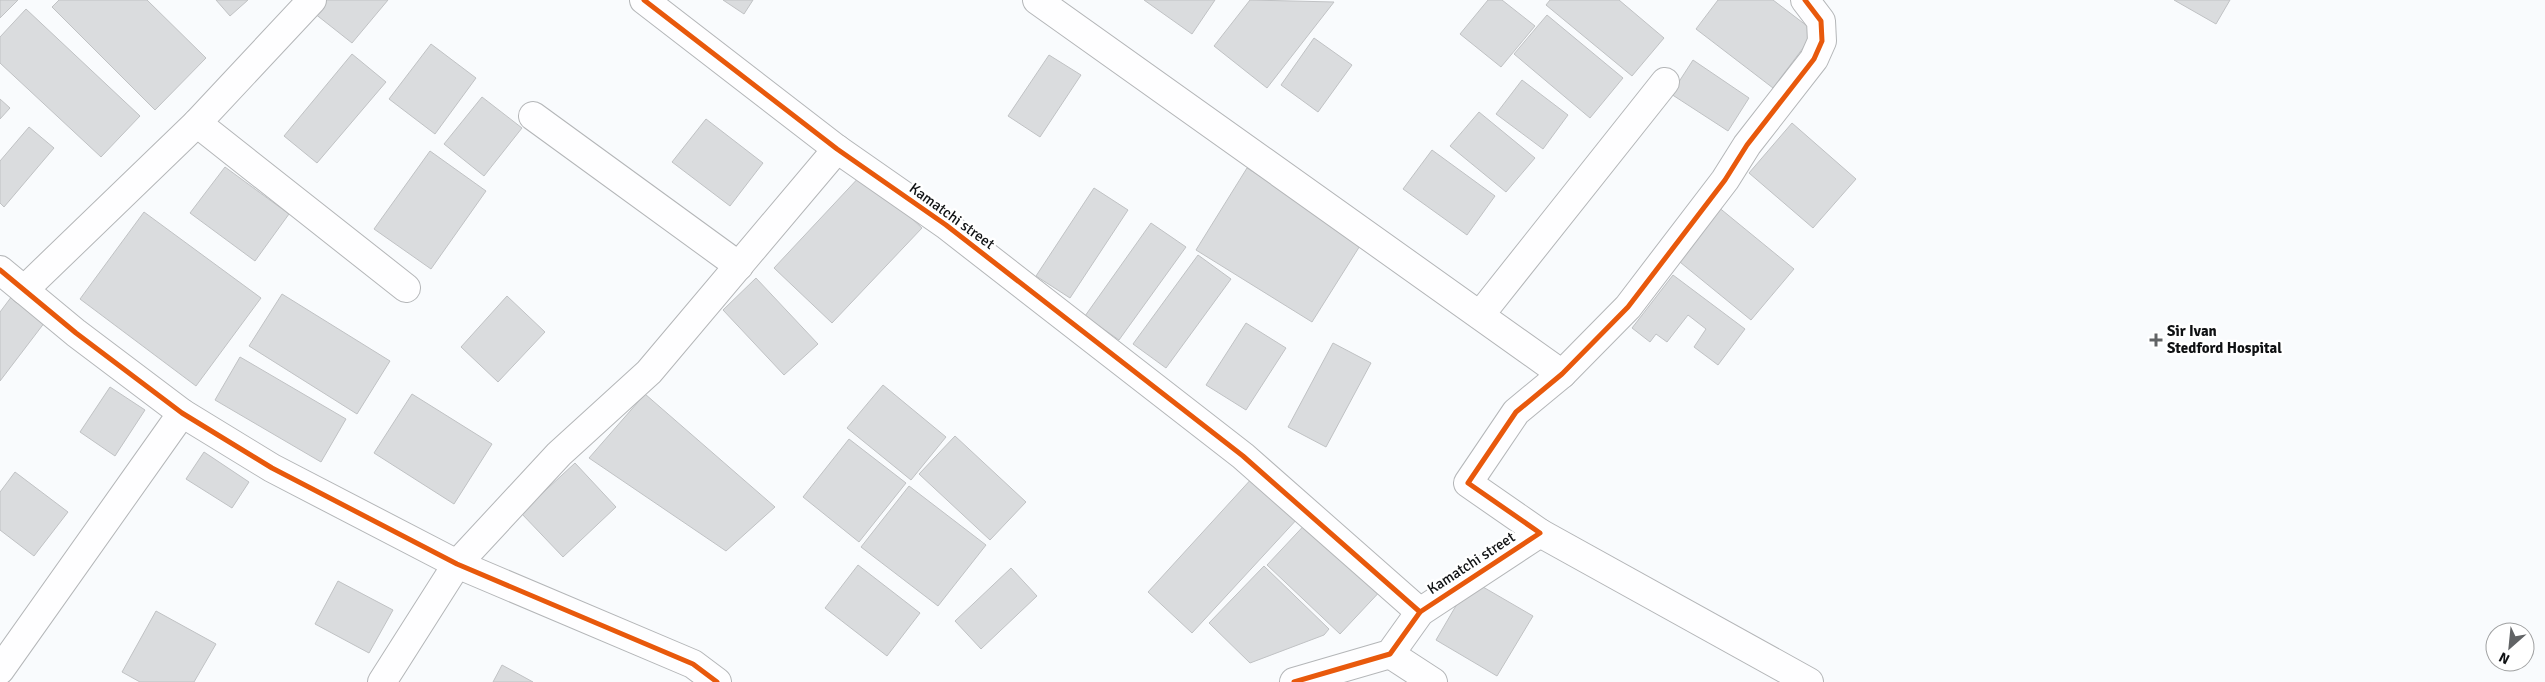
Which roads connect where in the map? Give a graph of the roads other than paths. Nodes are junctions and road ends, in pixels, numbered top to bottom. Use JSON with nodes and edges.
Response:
{"nodes":[{"id":1,"x":312,"y":0,"type":"edge"},
{"id":2,"x":644,"y":0,"type":"edge"},
{"id":3,"x":1037,"y":0,"type":"edge"},
{"id":4,"x":1806,"y":0,"type":"edge"},
{"id":5,"x":1665,"y":82,"type":"dead end"},
{"id":6,"x":533,"y":116,"type":"dead end"},
{"id":7,"x":197,"y":124,"type":"junction"},
{"id":8,"x":837,"y":149,"type":"junction"},
{"id":9,"x":739,"y":266,"type":"junction"},
{"id":10,"x":1,"y":273,"type":"edge"},
{"id":11,"x":406,"y":288,"type":"dead end"},
{"id":12,"x":24,"y":290,"type":"junction"},
{"id":13,"x":1480,"y":315,"type":"junction"},
{"id":14,"x":1562,"y":374,"type":"junction"},
{"id":15,"x":182,"y":413,"type":"junction"},
{"id":16,"x":1540,"y":533,"type":"junction"},
{"id":17,"x":457,"y":564,"type":"junction"},
{"id":18,"x":1420,"y":612,"type":"junction"},
{"id":19,"x":1390,"y":654,"type":"junction"},
{"id":20,"x":0,"y":670,"type":"edge"},
{"id":21,"x":382,"y":682,"type":"edge"},
{"id":22,"x":716,"y":682,"type":"edge"},
{"id":23,"x":1294,"y":682,"type":"edge"},
{"id":24,"x":1433,"y":682,"type":"edge"},
{"id":25,"x":1809,"y":682,"type":"edge"}],
"edges":[{"from":1,"to":7,"type":"street"},
{"from":2,"to":8,"type":"street","name":"Kamatchi street"},
{"from":3,"to":13,"type":"street"},
{"from":4,"to":14,"type":"street"},
{"from":5,"to":13,"type":"street"},
{"from":6,"to":9,"type":"street"},
{"from":7,"to":11,"type":"street"},
{"from":7,"to":12,"type":"street"},
{"from":8,"to":9,"type":"street"},
{"from":8,"to":18,"type":"street","name":"Kamatchi street"},
{"from":9,"to":17,"type":"street"},
{"from":10,"to":12,"type":"street"},
{"from":12,"to":15,"type":"street"},
{"from":13,"to":14,"type":"street"},
{"from":14,"to":16,"type":"street","name":"Kamatchi street"},
{"from":15,"to":17,"type":"street"},
{"from":15,"to":20,"type":"street"},
{"from":16,"to":18,"type":"street","name":"Kamatchi street"},
{"from":16,"to":25,"type":"street"},
{"from":17,"to":21,"type":"street"},
{"from":17,"to":22,"type":"street"},
{"from":18,"to":19,"type":"street","name":"Kamatchi street"},
{"from":19,"to":23,"type":"street"},
{"from":19,"to":24,"type":"street"}]}
